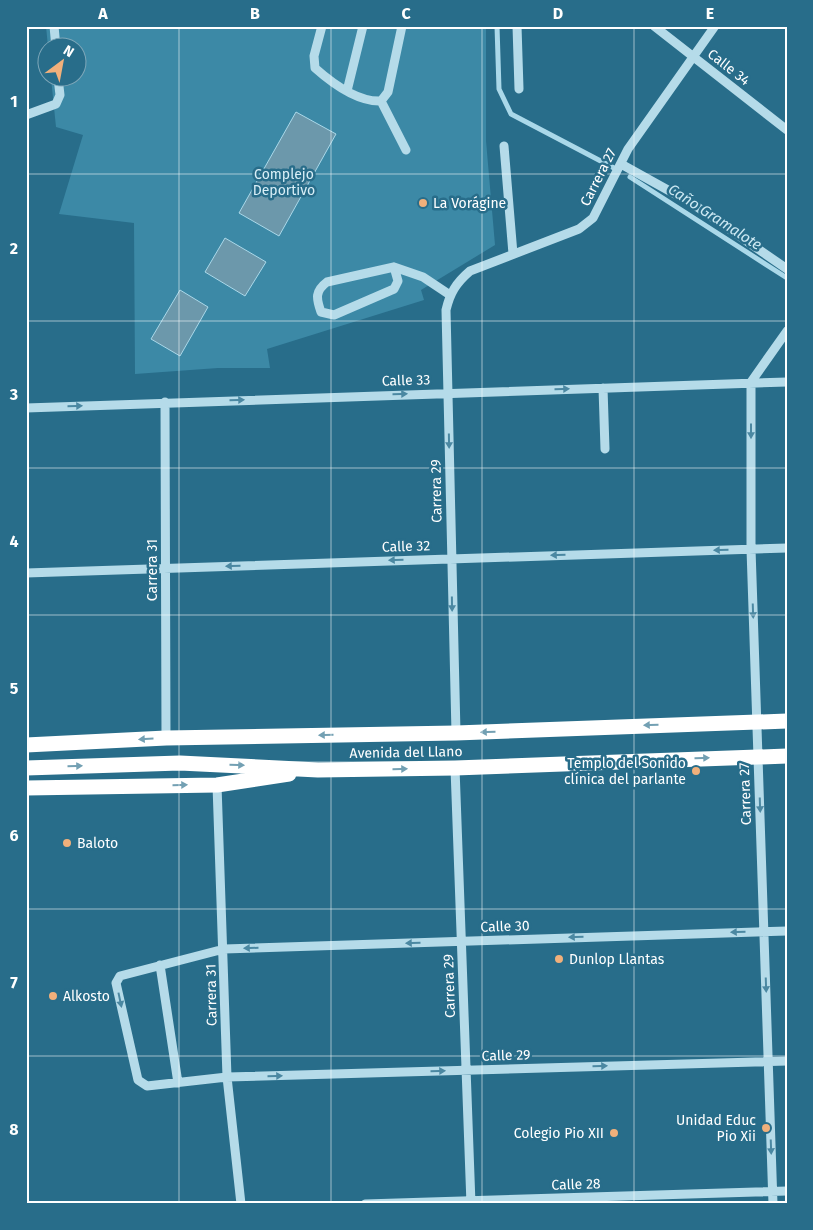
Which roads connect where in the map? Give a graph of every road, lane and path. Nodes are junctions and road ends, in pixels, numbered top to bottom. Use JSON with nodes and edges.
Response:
{"nodes":[{"id":1,"x":322,"y":26,"type":"edge"},
{"id":2,"x":363,"y":26,"type":"edge"},
{"id":3,"x":402,"y":26,"type":"edge"},
{"id":4,"x":517,"y":26,"type":"edge"},
{"id":5,"x":654,"y":26,"type":"edge"},
{"id":6,"x":716,"y":26,"type":"edge"},
{"id":7,"x":693,"y":56,"type":"junction"},
{"id":8,"x":59,"y":88,"type":"edge"},
{"id":9,"x":519,"y":89,"type":"dead end"},
{"id":10,"x":347,"y":91,"type":"junction"},
{"id":11,"x":381,"y":101,"type":"junction"},
{"id":12,"x":26,"y":115,"type":"edge"},
{"id":13,"x":787,"y":130,"type":"edge"},
{"id":14,"x":504,"y":146,"type":"dead end"},
{"id":15,"x":406,"y":150,"type":"dead end"},
{"id":16,"x":621,"y":164,"type":"junction"},
{"id":17,"x":513,"y":254,"type":"junction"},
{"id":18,"x":394,"y":267,"type":"junction"},
{"id":19,"x":787,"y":269,"type":"edge"},
{"id":20,"x":458,"y":282,"type":"joint"},
{"id":21,"x":450,"y":295,"type":"junction"},
{"id":22,"x":787,"y":331,"type":"edge"},
{"id":23,"x":751,"y":382,"type":"junction"},
{"id":24,"x":787,"y":382,"type":"edge"},
{"id":25,"x":602,"y":388,"type":"junction"},
{"id":26,"x":447,"y":393,"type":"junction"},
{"id":27,"x":166,"y":402,"type":"junction"},
{"id":28,"x":26,"y":408,"type":"edge"},
{"id":29,"x":605,"y":449,"type":"dead end"},
{"id":30,"x":787,"y":548,"type":"edge"},
{"id":31,"x":752,"y":549,"type":"junction"},
{"id":32,"x":451,"y":559,"type":"junction"},
{"id":33,"x":166,"y":568,"type":"junction"},
{"id":34,"x":26,"y":573,"type":"edge"},
{"id":35,"x":757,"y":721,"type":"junction"},
{"id":36,"x":787,"y":721,"type":"edge"},
{"id":37,"x":456,"y":733,"type":"junction"},
{"id":38,"x":166,"y":738,"type":"junction"},
{"id":39,"x":26,"y":745,"type":"edge"},
{"id":40,"x":758,"y":756,"type":"junction"},
{"id":41,"x":787,"y":756,"type":"edge"},
{"id":42,"x":26,"y":768,"type":"edge"},
{"id":43,"x":455,"y":768,"type":"junction"},
{"id":44,"x":318,"y":770,"type":"junction"},
{"id":45,"x":217,"y":785,"type":"junction"},
{"id":46,"x":26,"y":788,"type":"edge"},
{"id":47,"x":787,"y":930,"type":"edge"},
{"id":48,"x":764,"y":931,"type":"junction"},
{"id":49,"x":461,"y":941,"type":"junction"},
{"id":50,"x":224,"y":949,"type":"junction"},
{"id":51,"x":160,"y":965,"type":"junction"},
{"id":52,"x":768,"y":1061,"type":"junction"},
{"id":53,"x":787,"y":1061,"type":"edge"},
{"id":54,"x":466,"y":1070,"type":"junction"},
{"id":55,"x":227,"y":1077,"type":"junction"},
{"id":56,"x":178,"y":1083,"type":"junction"},
{"id":57,"x":773,"y":1191,"type":"junction"},
{"id":58,"x":787,"y":1191,"type":"edge"},
{"id":59,"x":471,"y":1202,"type":"edge"},
{"id":60,"x":242,"y":1204,"type":"edge"},
{"id":61,"x":365,"y":1204,"type":"edge"},
{"id":62,"x":773,"y":1204,"type":"edge"}],
"edges":[{"from":1,"to":10,"type":"street"},
{"from":2,"to":10,"type":"street"},
{"from":3,"to":11,"type":"street"},
{"from":4,"to":9,"type":"street"},
{"from":5,"to":7,"type":"street","name":"Calle 34"},
{"from":6,"to":7,"type":"street","name":"Carrera 27"},
{"from":7,"to":13,"type":"street","name":"Calle 34"},
{"from":7,"to":16,"type":"street","name":"Carrera 27"},
{"from":8,"to":12,"type":"street"},
{"from":10,"to":11,"type":"street"},
{"from":11,"to":15,"type":"street"},
{"from":14,"to":17,"type":"street"},
{"from":16,"to":17,"type":"street","name":"Carrera 27"},
{"from":16,"to":19,"type":"street"},
{"from":17,"to":20,"type":"street","name":"Carrera 27"},
{"from":18,"to":18,"type":"street"},
{"from":18,"to":21,"type":"street"},
{"from":20,"to":21,"type":"street","name":"Carrera 29"},
{"from":21,"to":26,"type":"street","name":"Carrera 29"},
{"from":22,"to":23,"type":"street"},
{"from":23,"to":24,"type":"street","name":"Calle 33"},
{"from":23,"to":25,"type":"street","name":"Calle 33"},
{"from":23,"to":31,"type":"street","name":"Carrera 27","one_way":true},
{"from":26,"to":25,"type":"street","name":"Calle 33","one_way":true},
{"from":25,"to":29,"type":"street"},
{"from":27,"to":26,"type":"street","name":"Calle 33","one_way":true},
{"from":26,"to":32,"type":"street","name":"Carrera 29","one_way":true},
{"from":28,"to":27,"type":"street","name":"Calle 33","one_way":true},
{"from":27,"to":33,"type":"street","name":"Carrera 31"},
{"from":30,"to":31,"type":"street","name":"Calle 32"},
{"from":31,"to":32,"type":"street","name":"Calle 32","one_way":true},
{"from":31,"to":35,"type":"street","name":"Carrera 27","one_way":true},
{"from":32,"to":33,"type":"street","name":"Calle 32","one_way":true},
{"from":32,"to":37,"type":"street","name":"Carrera 29","one_way":true},
{"from":33,"to":34,"type":"street","name":"Calle 32"},
{"from":33,"to":38,"type":"street","name":"Carrera 31"},
{"from":35,"to":36,"type":"highway","name":"Avenida del Llano"},
{"from":35,"to":37,"type":"highway","name":"Avenida del Llano","one_way":true},
{"from":35,"to":40,"type":"street","name":"Carrera 27"},
{"from":37,"to":38,"type":"highway","name":"Avenida del Llano","one_way":true},
{"from":38,"to":39,"type":"highway","name":"Avenida del Llano","one_way":true},
{"from":40,"to":41,"type":"highway","name":"Avenida del Llano"},
{"from":43,"to":40,"type":"highway","name":"Avenida del Llano","one_way":true},
{"from":40,"to":48,"type":"street","name":"Carrera 27","one_way":true},
{"from":42,"to":44,"type":"highway","name":"Avenida del Llano","one_way":true},
{"from":44,"to":43,"type":"highway","name":"Avenida del Llano","one_way":true},
{"from":43,"to":49,"type":"street","name":"Carrera 29"},
{"from":44,"to":45,"type":"highway"},
{"from":46,"to":45,"type":"highway","one_way":true},
{"from":45,"to":50,"type":"street","name":"Carrera 31"},
{"from":47,"to":48,"type":"street","name":"Calle 30"},
{"from":48,"to":49,"type":"street","name":"Calle 30","one_way":true},
{"from":48,"to":52,"type":"street","name":"Carrera 27","one_way":true},
{"from":49,"to":50,"type":"street","name":"Calle 30","one_way":true},
{"from":49,"to":54,"type":"street","name":"Carrera 29"},
{"from":50,"to":51,"type":"street","name":"Calle 30"},
{"from":50,"to":55,"type":"street","name":"Carrera 31"},
{"from":51,"to":56,"type":"street"},
{"from":51,"to":56,"type":"street","name":"Calle 29","one_way":true},
{"from":52,"to":53,"type":"street","name":"Calle 29"},
{"from":54,"to":52,"type":"street","name":"Calle 29","one_way":true},
{"from":52,"to":57,"type":"street","name":"Carrera 27","one_way":true},
{"from":55,"to":54,"type":"street","name":"Calle 29","one_way":true},
{"from":54,"to":59,"type":"street","name":"Carrera 29"},
{"from":55,"to":56,"type":"street","name":"Calle 29"},
{"from":55,"to":60,"type":"street","name":"Carrera 31"},
{"from":57,"to":58,"type":"street","name":"Calle 28"},
{"from":57,"to":59,"type":"street","name":"Calle 28"},
{"from":57,"to":62,"type":"street","name":"Carrera 27"},
{"from":59,"to":61,"type":"street","name":"Calle 28"}]}
